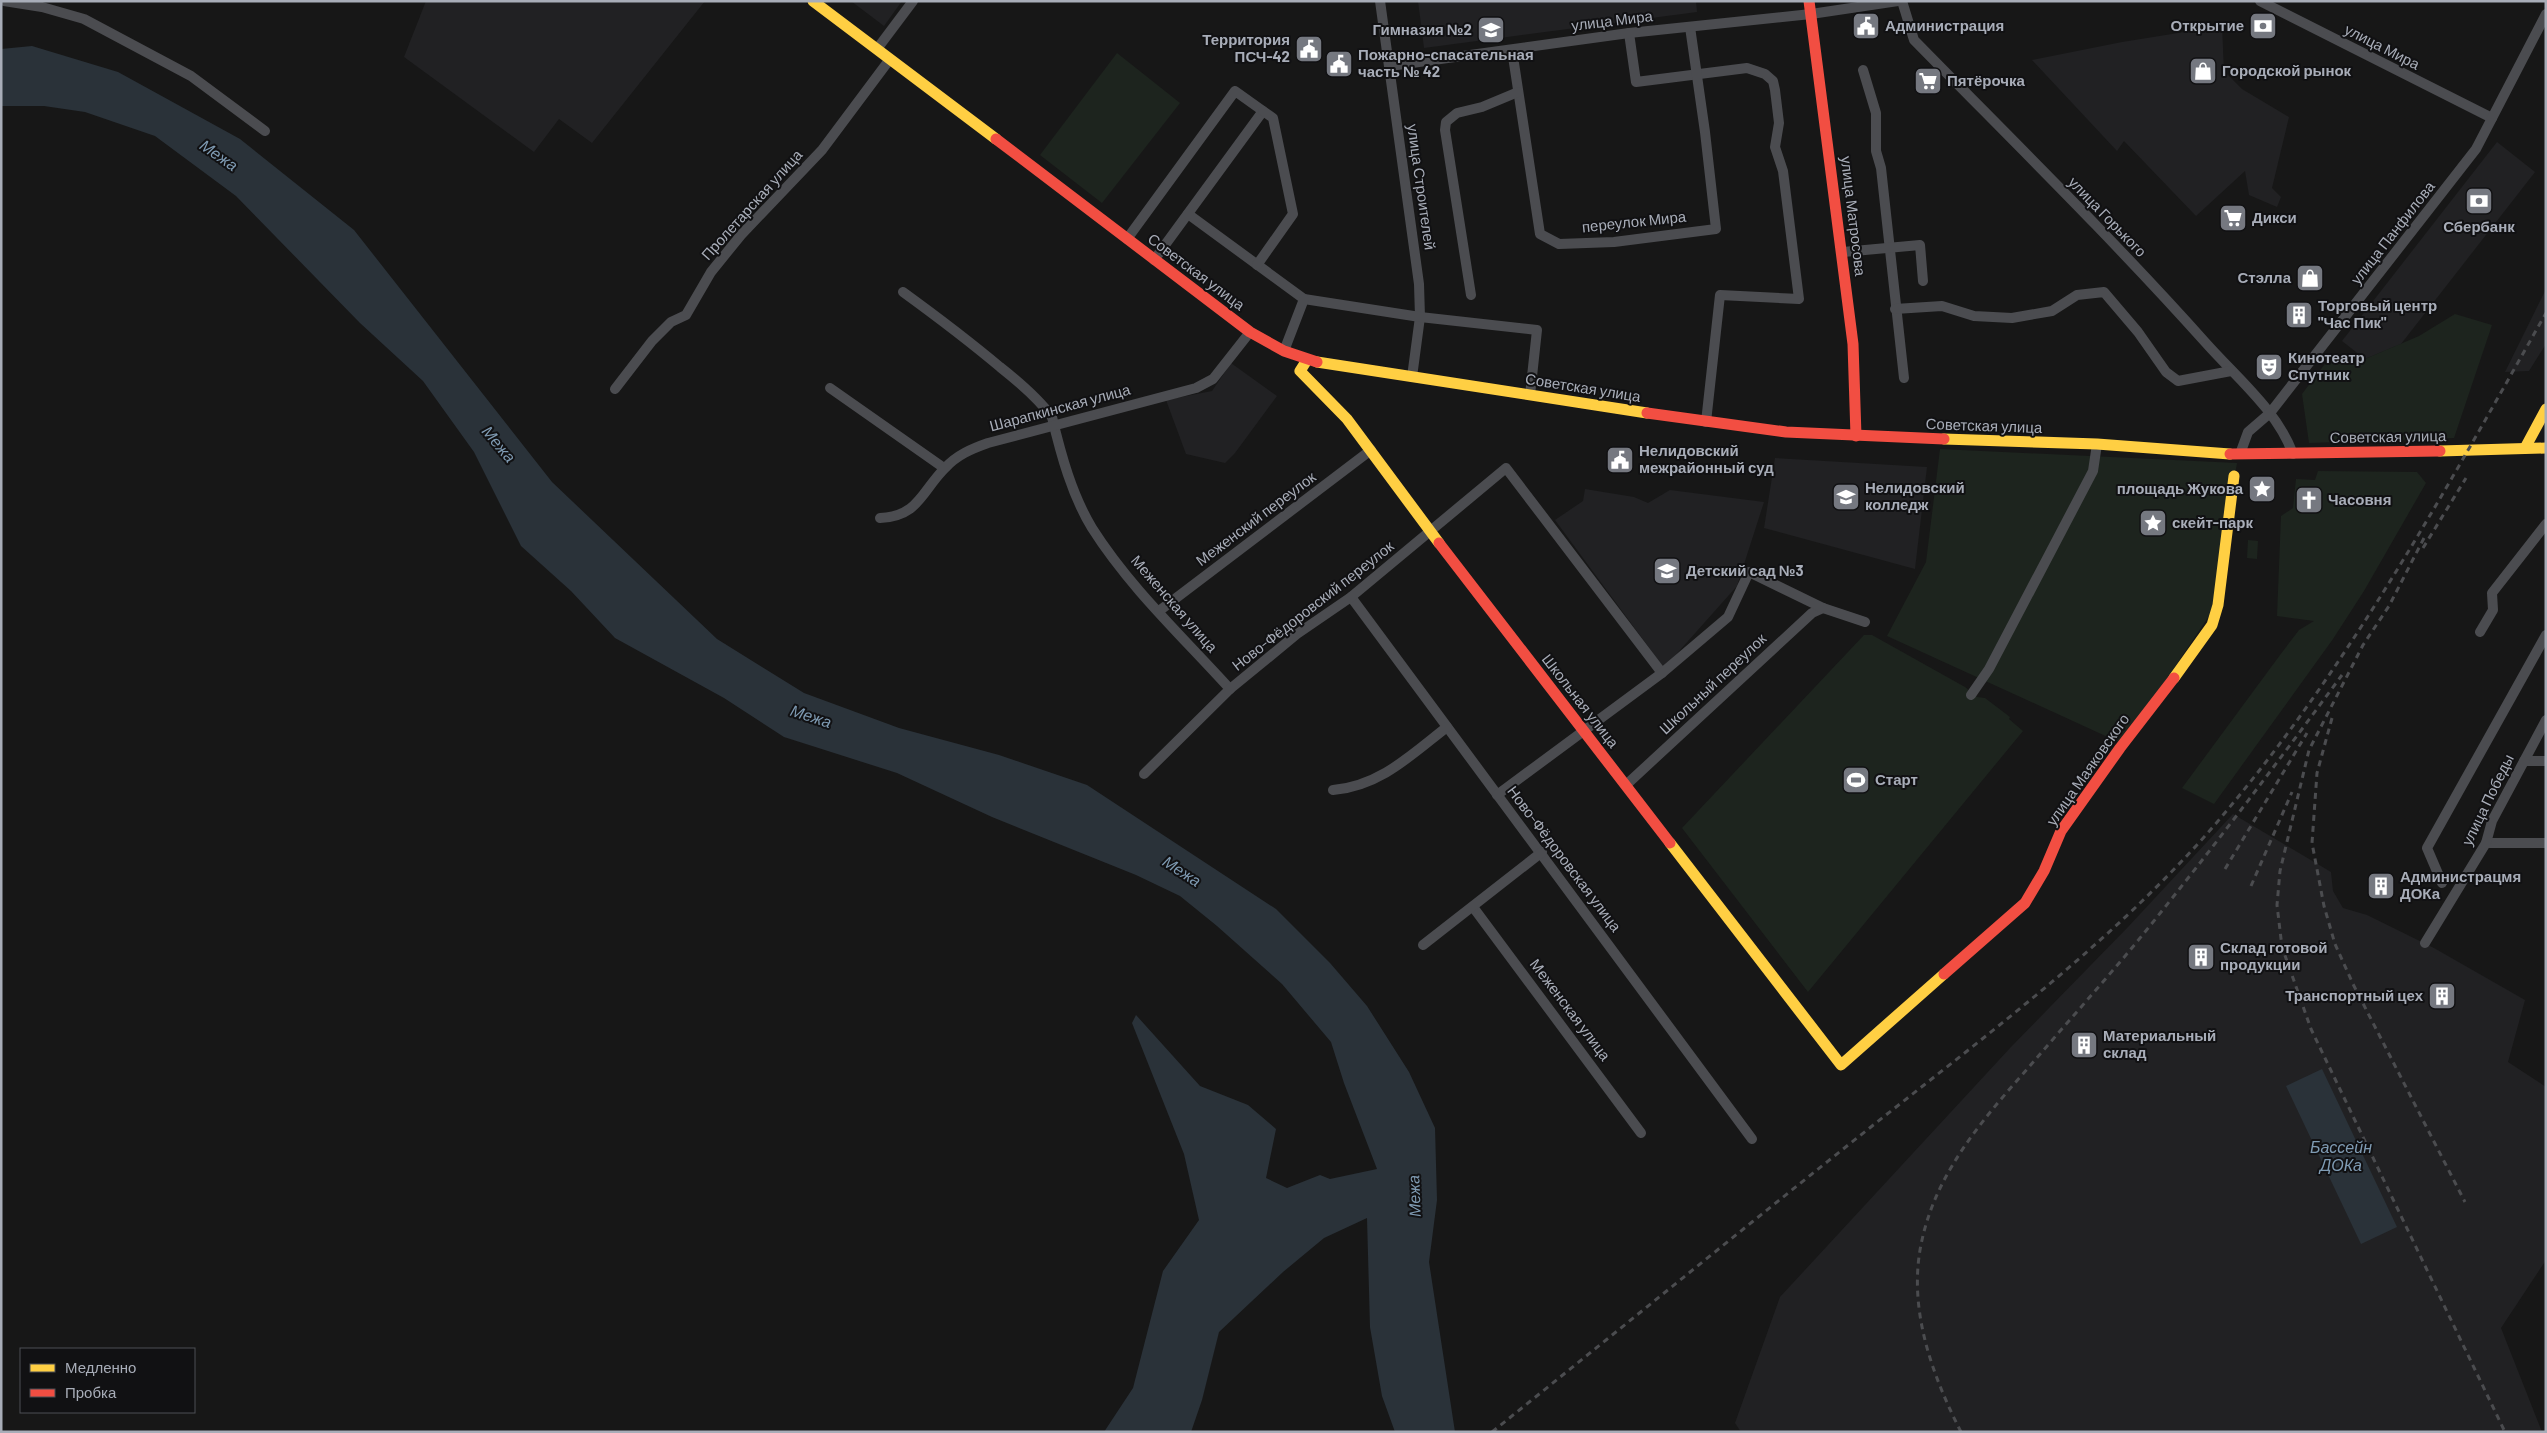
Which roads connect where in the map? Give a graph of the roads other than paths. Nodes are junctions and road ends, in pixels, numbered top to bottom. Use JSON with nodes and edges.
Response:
{"nodes":[{"id":1,"x":4,"y":1,"type":"edge"},
{"id":2,"x":813,"y":1,"type":"edge"},
{"id":3,"x":913,"y":1,"type":"edge"},
{"id":4,"x":1380,"y":1,"type":"edge"},
{"id":5,"x":1809,"y":1,"type":"edge"},
{"id":6,"x":1900,"y":1,"type":"edge"},
{"id":7,"x":2260,"y":1,"type":"edge"},
{"id":8,"x":1811,"y":14,"type":"junction"},
{"id":9,"x":2546,"y":14,"type":"edge"},
{"id":10,"x":1690,"y":27,"type":"junction"},
{"id":11,"x":1629,"y":33,"type":"junction"},
{"id":12,"x":877,"y":49,"type":"junction"},
{"id":13,"x":1512,"y":50,"type":"junction"},
{"id":14,"x":890,"y":59,"type":"junction"},
{"id":15,"x":1390,"y":66,"type":"junction"},
{"id":16,"x":1863,"y":70,"type":"dead end"},
{"id":17,"x":1695,"y":74,"type":"junction"},
{"id":18,"x":1518,"y":92,"type":"junction"},
{"id":19,"x":1262,"y":111,"type":"junction"},
{"id":20,"x":2492,"y":118,"type":"junction"},
{"id":21,"x":265,"y":131,"type":"dead end"},
{"id":22,"x":1188,"y":214,"type":"junction"},
{"id":23,"x":1127,"y":239,"type":"junction"},
{"id":24,"x":1889,"y":248,"type":"junction"},
{"id":25,"x":1843,"y":252,"type":"junction"},
{"id":26,"x":1154,"y":260,"type":"junction"},
{"id":27,"x":1257,"y":265,"type":"junction"},
{"id":28,"x":1923,"y":282,"type":"dead end"},
{"id":29,"x":903,"y":292,"type":"dead end"},
{"id":30,"x":1471,"y":295,"type":"dead end"},
{"id":31,"x":1304,"y":299,"type":"junction"},
{"id":32,"x":1895,"y":309,"type":"junction"},
{"id":33,"x":1420,"y":317,"type":"junction"},
{"id":34,"x":1250,"y":332,"type":"junction"},
{"id":35,"x":1284,"y":351,"type":"junction"},
{"id":36,"x":1307,"y":360,"type":"junction"},
{"id":37,"x":2232,"y":371,"type":"junction"},
{"id":38,"x":1412,"y":377,"type":"junction"},
{"id":39,"x":1904,"y":378,"type":"dead end"},
{"id":40,"x":830,"y":388,"type":"dead end"},
{"id":41,"x":615,"y":389,"type":"dead end"},
{"id":42,"x":1530,"y":395,"type":"junction"},
{"id":43,"x":2546,"y":409,"type":"edge"},
{"id":44,"x":2270,"y":413,"type":"junction"},
{"id":45,"x":1706,"y":422,"type":"junction"},
{"id":46,"x":1054,"y":426,"type":"junction"},
{"id":47,"x":1856,"y":436,"type":"junction"},
{"id":48,"x":2097,"y":444,"type":"junction"},
{"id":49,"x":2525,"y":448,"type":"junction"},
{"id":50,"x":2546,"y":448,"type":"edge"},
{"id":51,"x":1371,"y":450,"type":"junction"},
{"id":52,"x":2240,"y":454,"type":"junction"},
{"id":53,"x":2293,"y":454,"type":"junction"},
{"id":54,"x":944,"y":468,"type":"junction"},
{"id":55,"x":2234,"y":476,"type":"dead end"},
{"id":56,"x":880,"y":518,"type":"dead end"},
{"id":57,"x":2545,"y":527,"type":"edge"},
{"id":58,"x":1430,"y":532,"type":"junction"},
{"id":59,"x":1351,"y":597,"type":"junction"},
{"id":60,"x":1823,"y":608,"type":"junction"},
{"id":61,"x":1159,"y":611,"type":"junction"},
{"id":62,"x":1865,"y":622,"type":"dead end"},
{"id":63,"x":2480,"y":632,"type":"dead end"},
{"id":64,"x":2546,"y":635,"type":"edge"},
{"id":65,"x":1662,"y":673,"type":"junction"},
{"id":66,"x":1230,"y":689,"type":"junction"},
{"id":67,"x":1971,"y":695,"type":"dead end"},
{"id":68,"x":2546,"y":720,"type":"edge"},
{"id":69,"x":1447,"y":727,"type":"junction"},
{"id":70,"x":1583,"y":730,"type":"junction"},
{"id":71,"x":2524,"y":761,"type":"junction"},
{"id":72,"x":2546,"y":761,"type":"edge"},
{"id":73,"x":1144,"y":774,"type":"dead end"},
{"id":74,"x":1626,"y":785,"type":"junction"},
{"id":75,"x":1333,"y":790,"type":"dead end"},
{"id":76,"x":1497,"y":795,"type":"junction"},
{"id":77,"x":2486,"y":843,"type":"junction"},
{"id":78,"x":2546,"y":843,"type":"edge"},
{"id":79,"x":1542,"y":852,"type":"junction"},
{"id":80,"x":2442,"y":883,"type":"dead end"},
{"id":81,"x":1473,"y":907,"type":"junction"},
{"id":82,"x":2425,"y":943,"type":"dead end"},
{"id":83,"x":1423,"y":945,"type":"dead end"},
{"id":84,"x":1841,"y":1065,"type":"joint"},
{"id":85,"x":1641,"y":1133,"type":"dead end"},
{"id":86,"x":1752,"y":1139,"type":"dead end"}],
"edges":[{"from":1,"to":21,"type":"street"},
{"from":2,"to":12,"type":"main road","name":"Советская улица"},
{"from":3,"to":12,"type":"street"},
{"from":4,"to":15,"type":"street","name":"улица Строителей"},
{"from":5,"to":8,"type":"main road","name":"улица Матросова"},
{"from":6,"to":8,"type":"street","name":"улица Мира"},
{"from":6,"to":37,"type":"street","name":"улица Горького"},
{"from":7,"to":20,"type":"street","name":"улица Мира"},
{"from":8,"to":10,"type":"street","name":"улица Мира"},
{"from":8,"to":25,"type":"main road","name":"улица Матросова"},
{"from":9,"to":20,"type":"street","name":"улица Панфилова"},
{"from":10,"to":11,"type":"street","name":"улица Мира"},
{"from":10,"to":17,"type":"street","name":"переулок Мира"},
{"from":11,"to":13,"type":"street","name":"улица Мира"},
{"from":11,"to":17,"type":"street"},
{"from":12,"to":14,"type":"main road","name":"Советская улица"},
{"from":13,"to":15,"type":"street","name":"улица Мира"},
{"from":13,"to":18,"type":"street","name":"переулок Мира"},
{"from":14,"to":23,"type":"main road","name":"Советская улица"},
{"from":14,"to":41,"type":"street","name":"Пролетарская улица"},
{"from":15,"to":33,"type":"street","name":"улица Строителей"},
{"from":16,"to":24,"type":"street"},
{"from":17,"to":18,"type":"street","name":"переулок Мира"},
{"from":17,"to":45,"type":"street"},
{"from":18,"to":30,"type":"street"},
{"from":19,"to":22,"type":"street"},
{"from":19,"to":23,"type":"street"},
{"from":19,"to":27,"type":"street"},
{"from":20,"to":44,"type":"street","name":"улица Панфилова"},
{"from":22,"to":26,"type":"street"},
{"from":22,"to":27,"type":"street"},
{"from":23,"to":26,"type":"main road","name":"Советская улица"},
{"from":24,"to":25,"type":"street"},
{"from":24,"to":28,"type":"street"},
{"from":24,"to":32,"type":"street"},
{"from":25,"to":47,"type":"main road","name":"улица Матросова"},
{"from":26,"to":34,"type":"main road","name":"Советская улица"},
{"from":27,"to":31,"type":"street"},
{"from":29,"to":46,"type":"street","name":"Меженская улица"},
{"from":31,"to":33,"type":"street"},
{"from":31,"to":35,"type":"street"},
{"from":32,"to":37,"type":"street"},
{"from":32,"to":39,"type":"street"},
{"from":33,"to":38,"type":"street","name":"улица Строителей"},
{"from":33,"to":42,"type":"street"},
{"from":34,"to":35,"type":"main road","name":"Советская улица"},
{"from":34,"to":46,"type":"street","name":"Шарапкинская улица"},
{"from":35,"to":36,"type":"main road","name":"Советская улица"},
{"from":36,"to":38,"type":"main road","name":"Советская улица"},
{"from":36,"to":51,"type":"main road","name":"Школьная улица"},
{"from":37,"to":44,"type":"street","name":"улица Горького"},
{"from":38,"to":42,"type":"main road","name":"Советская улица"},
{"from":40,"to":54,"type":"street"},
{"from":42,"to":45,"type":"main road","name":"Советская улица"},
{"from":43,"to":49,"type":"main road"},
{"from":44,"to":52,"type":"street","name":"улица Панфилова"},
{"from":44,"to":53,"type":"street","name":"улица Горького"},
{"from":45,"to":47,"type":"main road","name":"Советская улица"},
{"from":46,"to":54,"type":"street","name":"Шарапкинская улица"},
{"from":46,"to":61,"type":"street","name":"Меженская улица"},
{"from":47,"to":48,"type":"main road","name":"Советская улица"},
{"from":48,"to":52,"type":"main road","name":"Советская улица"},
{"from":48,"to":67,"type":"street"},
{"from":49,"to":50,"type":"main road","name":"Советская улица"},
{"from":49,"to":53,"type":"main road","name":"Советская улица"},
{"from":51,"to":58,"type":"main road","name":"Школьная улица"},
{"from":51,"to":61,"type":"street","name":"Меженский переулок"},
{"from":52,"to":53,"type":"main road","name":"Советская улица"},
{"from":54,"to":56,"type":"street","name":"Шарапкинская улица"},
{"from":55,"to":84,"type":"main road","name":"улица Маяковского"},
{"from":57,"to":63,"type":"street"},
{"from":58,"to":59,"type":"street","name":"Ново-Фёдоровский переулок"},
{"from":58,"to":65,"type":"street","name":"Ново-Фёдоровский переулок"},
{"from":58,"to":70,"type":"main road","name":"Школьная улица"},
{"from":59,"to":66,"type":"street","name":"Ново-Фёдоровский переулок"},
{"from":59,"to":69,"type":"street","name":"Ново-Фёдоровская улица"},
{"from":60,"to":62,"type":"street"},
{"from":60,"to":65,"type":"street"},
{"from":60,"to":74,"type":"street","name":"Школьный переулок"},
{"from":61,"to":66,"type":"street","name":"Меженская улица"},
{"from":64,"to":80,"type":"street"},
{"from":65,"to":70,"type":"street"},
{"from":66,"to":73,"type":"street","name":"Ново-Фёдоровский переулок"},
{"from":68,"to":71,"type":"street","name":"улица Победы"},
{"from":69,"to":75,"type":"street"},
{"from":69,"to":76,"type":"street","name":"Ново-Фёдоровская улица"},
{"from":70,"to":74,"type":"main road","name":"Школьная улица"},
{"from":70,"to":76,"type":"street"},
{"from":71,"to":72,"type":"street"},
{"from":71,"to":77,"type":"street","name":"улица Победы"},
{"from":74,"to":84,"type":"main road","name":"Школьная улица"},
{"from":76,"to":79,"type":"street","name":"Ново-Фёдоровская улица"},
{"from":77,"to":78,"type":"street"},
{"from":77,"to":82,"type":"street","name":"улица Победы"},
{"from":79,"to":81,"type":"street"},
{"from":79,"to":86,"type":"street","name":"Ново-Фёдоровская улица"},
{"from":81,"to":83,"type":"street"},
{"from":81,"to":85,"type":"street","name":"Меженская улица"}]}
